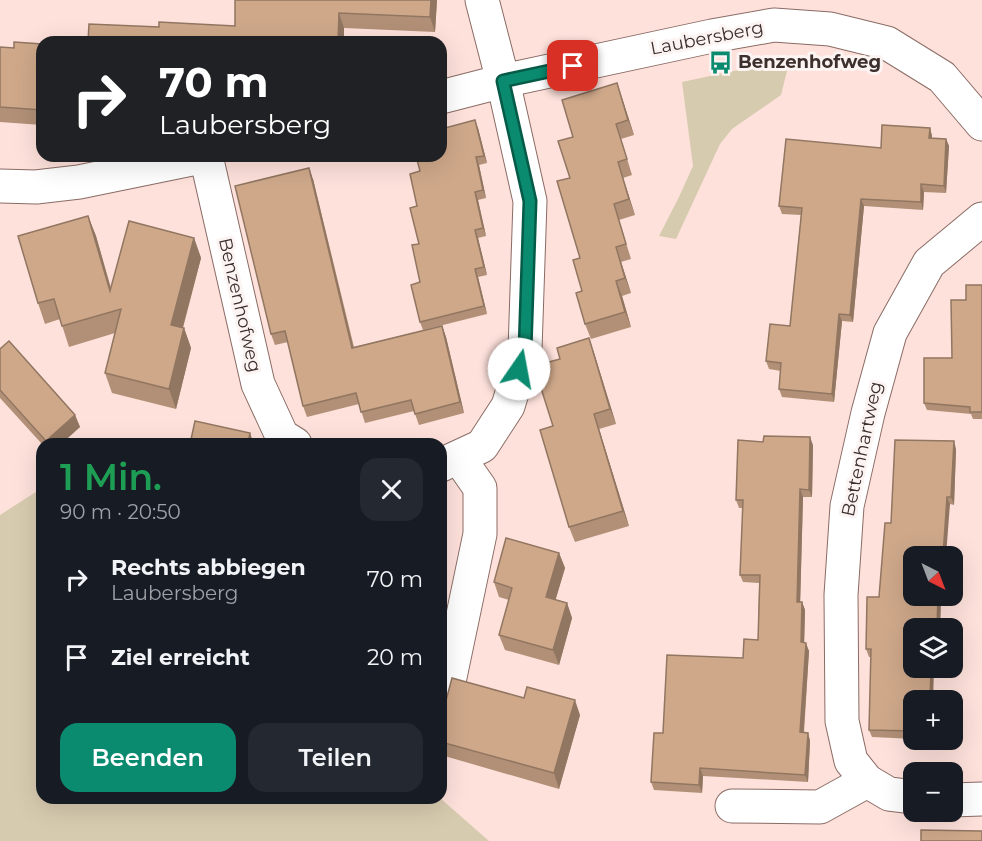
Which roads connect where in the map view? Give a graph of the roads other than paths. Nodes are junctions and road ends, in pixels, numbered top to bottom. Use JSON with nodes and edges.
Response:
{"nodes":[{"id":1,"x":482,"y":0,"type":"edge"},
{"id":2,"x":503,"y":81,"type":"junction"},
{"id":3,"x":447,"y":95,"type":"edge"},
{"id":4,"x":982,"y":124,"type":"edge"},
{"id":5,"x":177,"y":162,"type":"edge"},
{"id":6,"x":207,"y":162,"type":"edge"},
{"id":7,"x":0,"y":186,"type":"edge"},
{"id":8,"x":982,"y":219,"type":"edge"},
{"id":9,"x":285,"y":438,"type":"edge"},
{"id":10,"x":450,"y":461,"type":"edge"},
{"id":11,"x":450,"y":677,"type":"edge"},
{"id":12,"x":867,"y":781,"type":"junction"},
{"id":13,"x":903,"y":796,"type":"edge"},
{"id":14,"x":963,"y":800,"type":"edge"},
{"id":15,"x":982,"y":800,"type":"edge"},
{"id":16,"x":732,"y":806,"type":"dead end"}],
"edges":[{"from":1,"to":2,"type":"street"},
{"from":2,"to":3,"type":"street","name":"Laubersberg"},
{"from":2,"to":4,"type":"street","name":"Laubersberg"},
{"from":2,"to":10,"type":"street"},
{"from":5,"to":7,"type":"street"},
{"from":6,"to":9,"type":"street","name":"Benzenhofweg"},
{"from":8,"to":12,"type":"street","name":"Bettenhartweg"},
{"from":10,"to":11,"type":"street"},
{"from":12,"to":13,"type":"street","name":"Bettenhartweg"},
{"from":12,"to":16,"type":"street"},
{"from":14,"to":15,"type":"street"}]}
